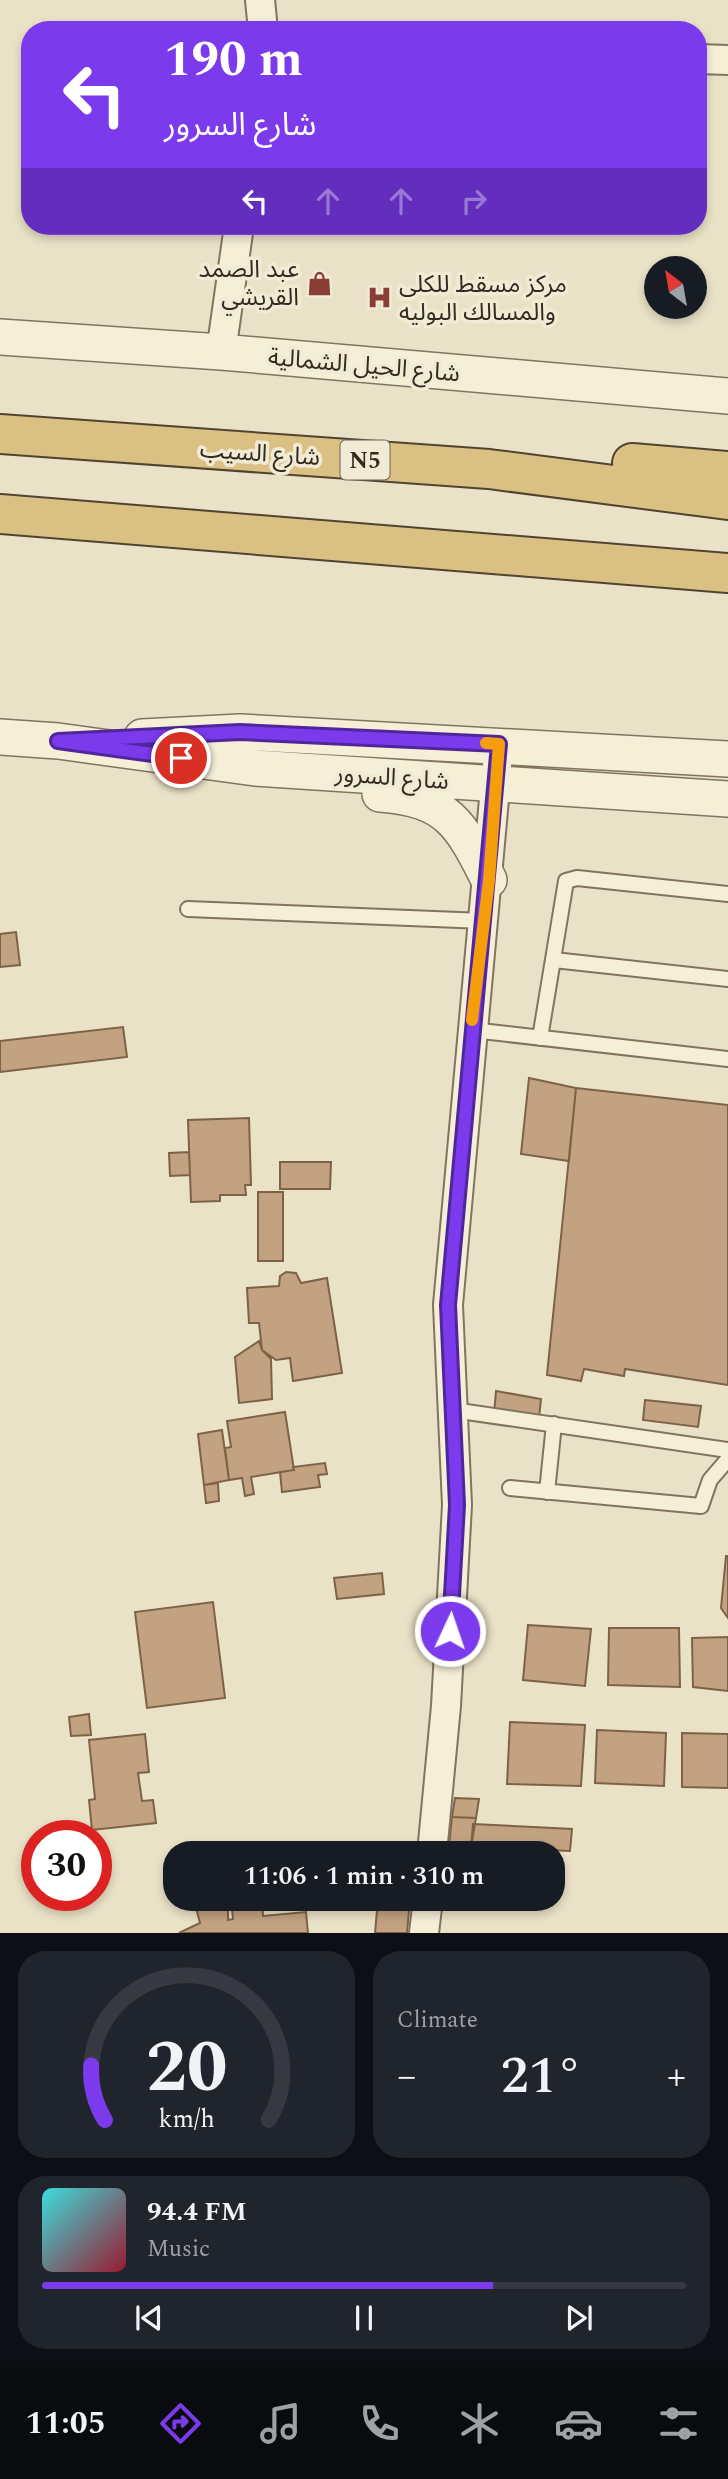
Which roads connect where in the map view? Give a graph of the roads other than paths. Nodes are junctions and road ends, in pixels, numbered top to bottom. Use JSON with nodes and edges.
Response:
{"nodes":[{"id":1,"x":260,"y":0,"type":"edge"},
{"id":2,"x":263,"y":21,"type":"edge"},
{"id":3,"x":707,"y":59,"type":"edge"},
{"id":4,"x":728,"y":60,"type":"edge"},
{"id":5,"x":238,"y":235,"type":"edge"},
{"id":6,"x":0,"y":337,"type":"edge"},
{"id":7,"x":221,"y":352,"type":"junction"},
{"id":8,"x":728,"y":396,"type":"edge"},
{"id":9,"x":0,"y":435,"type":"edge"},
{"id":10,"x":489,"y":469,"type":"junction"},
{"id":11,"x":728,"y":471,"type":"edge"},
{"id":12,"x":728,"y":500,"type":"edge"},
{"id":13,"x":0,"y":514,"type":"edge"},
{"id":14,"x":728,"y":573,"type":"edge"},
{"id":15,"x":0,"y":737,"type":"edge"},
{"id":16,"x":58,"y":741,"type":"junction"},
{"id":17,"x":499,"y":744,"type":"junction"},
{"id":18,"x":728,"y":759,"type":"edge"},
{"id":19,"x":255,"y":768,"type":"junction"},
{"id":20,"x":496,"y":783,"type":"junction"},
{"id":21,"x":728,"y":799,"type":"edge"},
{"id":22,"x":489,"y":880,"type":"junction"},
{"id":23,"x":728,"y":894,"type":"edge"},
{"id":24,"x":188,"y":909,"type":"dead end"},
{"id":25,"x":484,"y":921,"type":"junction"},
{"id":26,"x":554,"y":960,"type":"junction"},
{"id":27,"x":728,"y":979,"type":"edge"},
{"id":28,"x":471,"y":1030,"type":"junction"},
{"id":29,"x":540,"y":1038,"type":"junction"},
{"id":30,"x":728,"y":1059,"type":"edge"},
{"id":31,"x":453,"y":1410,"type":"junction"},
{"id":32,"x":554,"y":1424,"type":"junction"},
{"id":33,"x":728,"y":1450,"type":"edge"},
{"id":34,"x":728,"y":1459,"type":"edge"},
{"id":35,"x":510,"y":1488,"type":"dead end"},
{"id":36,"x":547,"y":1492,"type":"junction"},
{"id":37,"x":433,"y":1841,"type":"edge"},
{"id":38,"x":427,"y":1911,"type":"edge"},
{"id":39,"x":424,"y":1933,"type":"edge"}],
"edges":[{"from":1,"to":2,"type":"street"},
{"from":3,"to":4,"type":"street"},
{"from":5,"to":7,"type":"street"},
{"from":6,"to":7,"type":"street","name":"شارع الحيل الشمالية"},
{"from":7,"to":8,"type":"street","name":"شارع الحيل الشمالية"},
{"from":9,"to":10,"type":"highway","name":"شارع السيب","number":"N5"},
{"from":10,"to":11,"type":"highway"},
{"from":10,"to":12,"type":"highway","name":"شارع السيب","number":"N5"},
{"from":13,"to":14,"type":"highway"},
{"from":15,"to":16,"type":"street","name":"شارع السرور"},
{"from":16,"to":17,"type":"street","name":"شارع السرور"},
{"from":16,"to":19,"type":"street","name":"شارع السرور"},
{"from":17,"to":18,"type":"street","name":"شارع السرور"},
{"from":17,"to":20,"type":"street"},
{"from":19,"to":20,"type":"street","name":"شارع السرور"},
{"from":19,"to":22,"type":"street"},
{"from":20,"to":21,"type":"street","name":"شارع السرور"},
{"from":20,"to":22,"type":"street"},
{"from":22,"to":25,"type":"street"},
{"from":23,"to":26,"type":"lane"},
{"from":24,"to":25,"type":"lane"},
{"from":25,"to":28,"type":"street"},
{"from":26,"to":27,"type":"lane"},
{"from":26,"to":29,"type":"lane"},
{"from":28,"to":29,"type":"lane"},
{"from":28,"to":31,"type":"street"},
{"from":29,"to":30,"type":"lane"},
{"from":31,"to":32,"type":"lane"},
{"from":31,"to":37,"type":"street"},
{"from":32,"to":33,"type":"lane"},
{"from":32,"to":36,"type":"lane"},
{"from":34,"to":36,"type":"lane"},
{"from":35,"to":36,"type":"lane"},
{"from":38,"to":39,"type":"street"}]}
